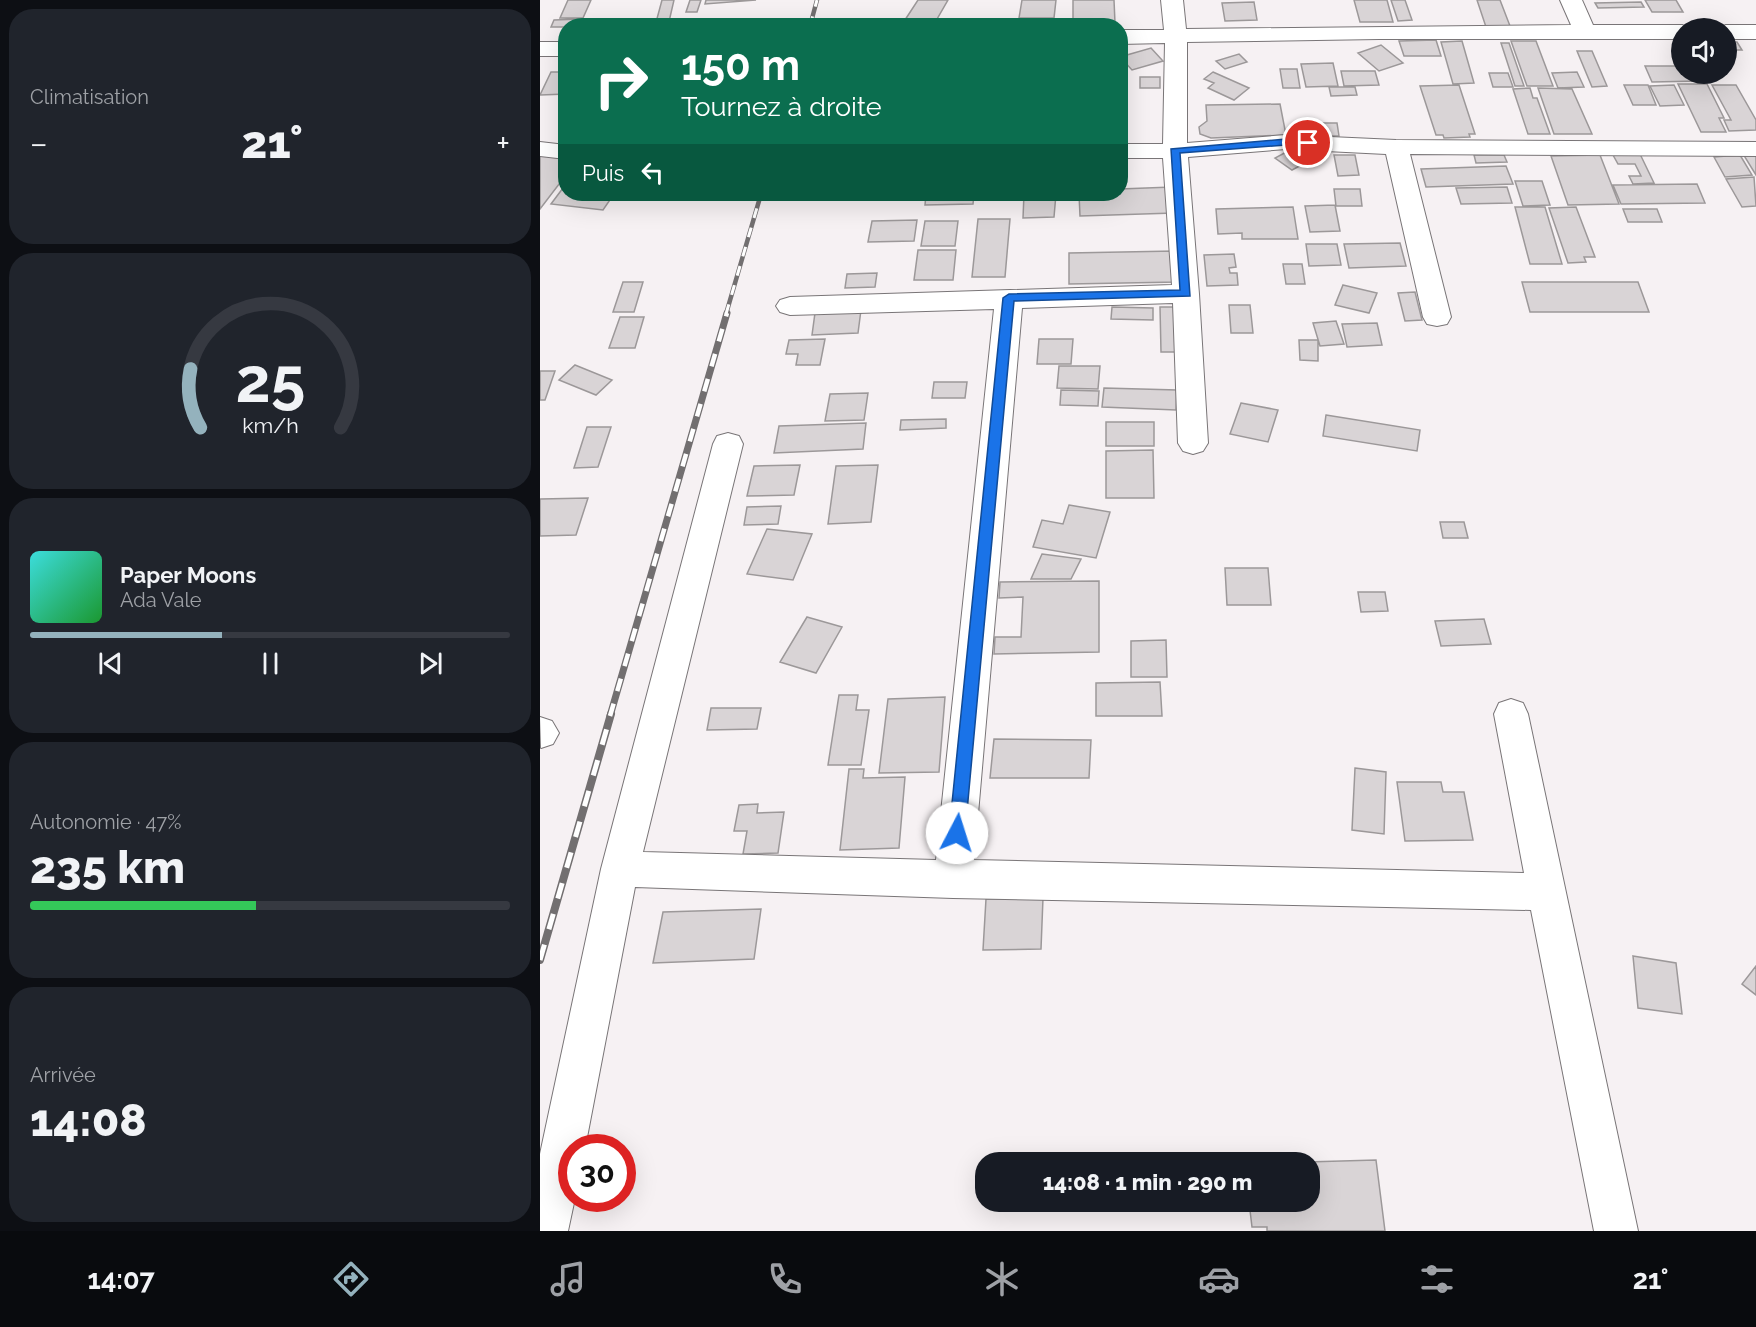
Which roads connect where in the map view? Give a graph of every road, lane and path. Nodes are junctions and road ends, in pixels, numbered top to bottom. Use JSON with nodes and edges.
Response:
{"nodes":[{"id":1,"x":1172,"y":0,"type":"edge"},
{"id":2,"x":1571,"y":0,"type":"edge"},
{"id":3,"x":1584,"y":31,"type":"junction"},
{"id":4,"x":1671,"y":32,"type":"edge"},
{"id":5,"x":1737,"y":32,"type":"edge"},
{"id":6,"x":1756,"y":32,"type":"edge"},
{"id":7,"x":1128,"y":37,"type":"edge"},
{"id":8,"x":1176,"y":37,"type":"junction"},
{"id":9,"x":540,"y":49,"type":"edge"},
{"id":10,"x":558,"y":49,"type":"edge"},
{"id":11,"x":1396,"y":147,"type":"junction"},
{"id":12,"x":540,"y":149,"type":"edge"},
{"id":13,"x":1756,"y":149,"type":"edge"},
{"id":14,"x":558,"y":151,"type":"edge"},
{"id":15,"x":1128,"y":151,"type":"edge"},
{"id":16,"x":1175,"y":151,"type":"junction"},
{"id":17,"x":1186,"y":294,"type":"junction"},
{"id":18,"x":1009,"y":298,"type":"junction"},
{"id":19,"x":790,"y":306,"type":"dead end"},
{"id":20,"x":1437,"y":317,"type":"dead end"},
{"id":21,"x":1193,"y":443,"type":"dead end"},
{"id":22,"x":728,"y":444,"type":"dead end"},
{"id":23,"x":1511,"y":714,"type":"dead end"},
{"id":24,"x":620,"y":869,"type":"junction"},
{"id":25,"x":953,"y":880,"type":"junction"},
{"id":26,"x":1545,"y":892,"type":"junction"},
{"id":27,"x":546,"y":1231,"type":"edge"},
{"id":28,"x":1616,"y":1231,"type":"edge"}],
"edges":[{"from":1,"to":8,"type":"street"},
{"from":2,"to":3,"type":"street"},
{"from":3,"to":4,"type":"street"},
{"from":3,"to":8,"type":"street"},
{"from":5,"to":6,"type":"street"},
{"from":7,"to":8,"type":"street"},
{"from":8,"to":16,"type":"street"},
{"from":9,"to":10,"type":"street"},
{"from":11,"to":13,"type":"street"},
{"from":11,"to":16,"type":"street"},
{"from":11,"to":20,"type":"street"},
{"from":12,"to":14,"type":"street"},
{"from":15,"to":16,"type":"street"},
{"from":16,"to":17,"type":"street"},
{"from":17,"to":18,"type":"street"},
{"from":17,"to":21,"type":"street"},
{"from":18,"to":19,"type":"street"},
{"from":18,"to":25,"type":"street"},
{"from":22,"to":24,"type":"street"},
{"from":23,"to":26,"type":"street"},
{"from":24,"to":25,"type":"street"},
{"from":24,"to":27,"type":"street"},
{"from":25,"to":26,"type":"street"},
{"from":26,"to":28,"type":"street"}]}
